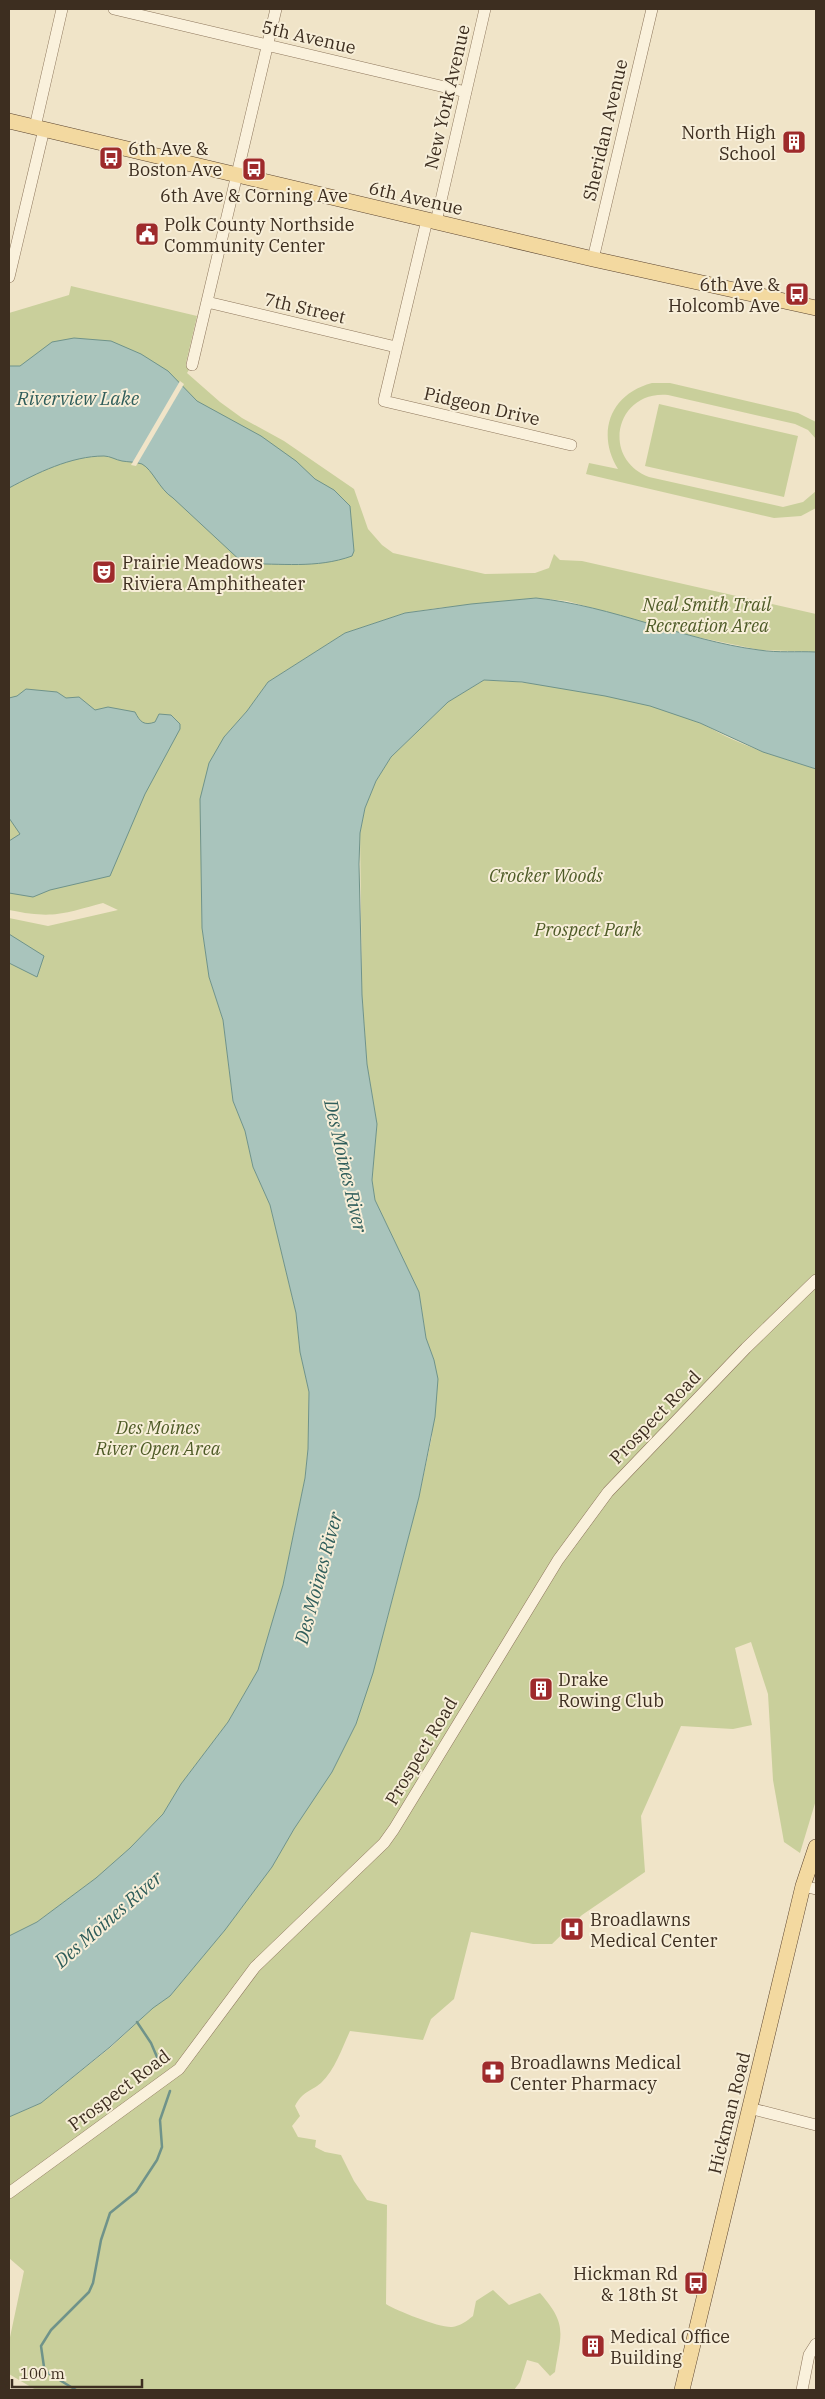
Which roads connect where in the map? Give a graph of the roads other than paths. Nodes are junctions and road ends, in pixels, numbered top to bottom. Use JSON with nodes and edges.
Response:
{"nodes":[{"id":1,"x":62,"y":9,"type":"edge"},
{"id":2,"x":114,"y":9,"type":"edge"},
{"id":3,"x":276,"y":9,"type":"edge"},
{"id":4,"x":485,"y":9,"type":"edge"},
{"id":5,"x":652,"y":9,"type":"edge"},
{"id":6,"x":268,"y":45,"type":"junction"},
{"id":7,"x":466,"y":92,"type":"junction"},
{"id":8,"x":9,"y":121,"type":"edge"},
{"id":9,"x":39,"y":128,"type":"junction"},
{"id":10,"x":236,"y":175,"type":"junction"},
{"id":11,"x":432,"y":220,"type":"junction"},
{"id":12,"x":593,"y":258,"type":"junction"},
{"id":13,"x":9,"y":275,"type":"edge"},
{"id":14,"x":207,"y":302,"type":"junction"},
{"id":15,"x":816,"y":308,"type":"edge"},
{"id":16,"x":396,"y":347,"type":"junction"},
{"id":17,"x":192,"y":365,"type":"dead end"},
{"id":18,"x":384,"y":401,"type":"joint"},
{"id":19,"x":571,"y":445,"type":"dead end"},
{"id":20,"x":816,"y":1280,"type":"edge"},
{"id":21,"x":816,"y":1846,"type":"edge"},
{"id":22,"x":810,"y":1888,"type":"edge"},
{"id":23,"x":749,"y":2108,"type":"junction"},
{"id":24,"x":816,"y":2125,"type":"edge"},
{"id":25,"x":9,"y":2193,"type":"edge"},
{"id":26,"x":816,"y":2344,"type":"edge"},
{"id":27,"x":682,"y":2390,"type":"edge"},
{"id":28,"x":802,"y":2390,"type":"edge"}],
"edges":[{"from":1,"to":9,"type":"street"},
{"from":2,"to":6,"type":"street","name":"5th Avenue"},
{"from":3,"to":6,"type":"street"},
{"from":4,"to":7,"type":"street","name":"New York Avenue"},
{"from":5,"to":12,"type":"street","name":"Sheridan Avenue"},
{"from":6,"to":7,"type":"street","name":"5th Avenue"},
{"from":6,"to":10,"type":"street"},
{"from":7,"to":11,"type":"street","name":"New York Avenue"},
{"from":8,"to":9,"type":"main road","name":"6th Avenue"},
{"from":9,"to":10,"type":"main road","name":"6th Avenue"},
{"from":9,"to":13,"type":"street"},
{"from":10,"to":11,"type":"main road","name":"6th Avenue"},
{"from":10,"to":14,"type":"street"},
{"from":11,"to":12,"type":"main road","name":"6th Avenue"},
{"from":11,"to":16,"type":"street","name":"New York Avenue"},
{"from":12,"to":15,"type":"main road","name":"6th Avenue"},
{"from":14,"to":16,"type":"street","name":"7th Street"},
{"from":14,"to":17,"type":"street"},
{"from":16,"to":18,"type":"street","name":"New York Avenue"},
{"from":18,"to":19,"type":"street","name":"Pidgeon Drive"},
{"from":20,"to":25,"type":"street","name":"Prospect Road"},
{"from":21,"to":22,"type":"main road","name":"Hickman Road"},
{"from":22,"to":23,"type":"main road","name":"Hickman Road"},
{"from":23,"to":24,"type":"street"},
{"from":23,"to":27,"type":"main road","name":"Hickman Road"},
{"from":26,"to":28,"type":"street"}]}
